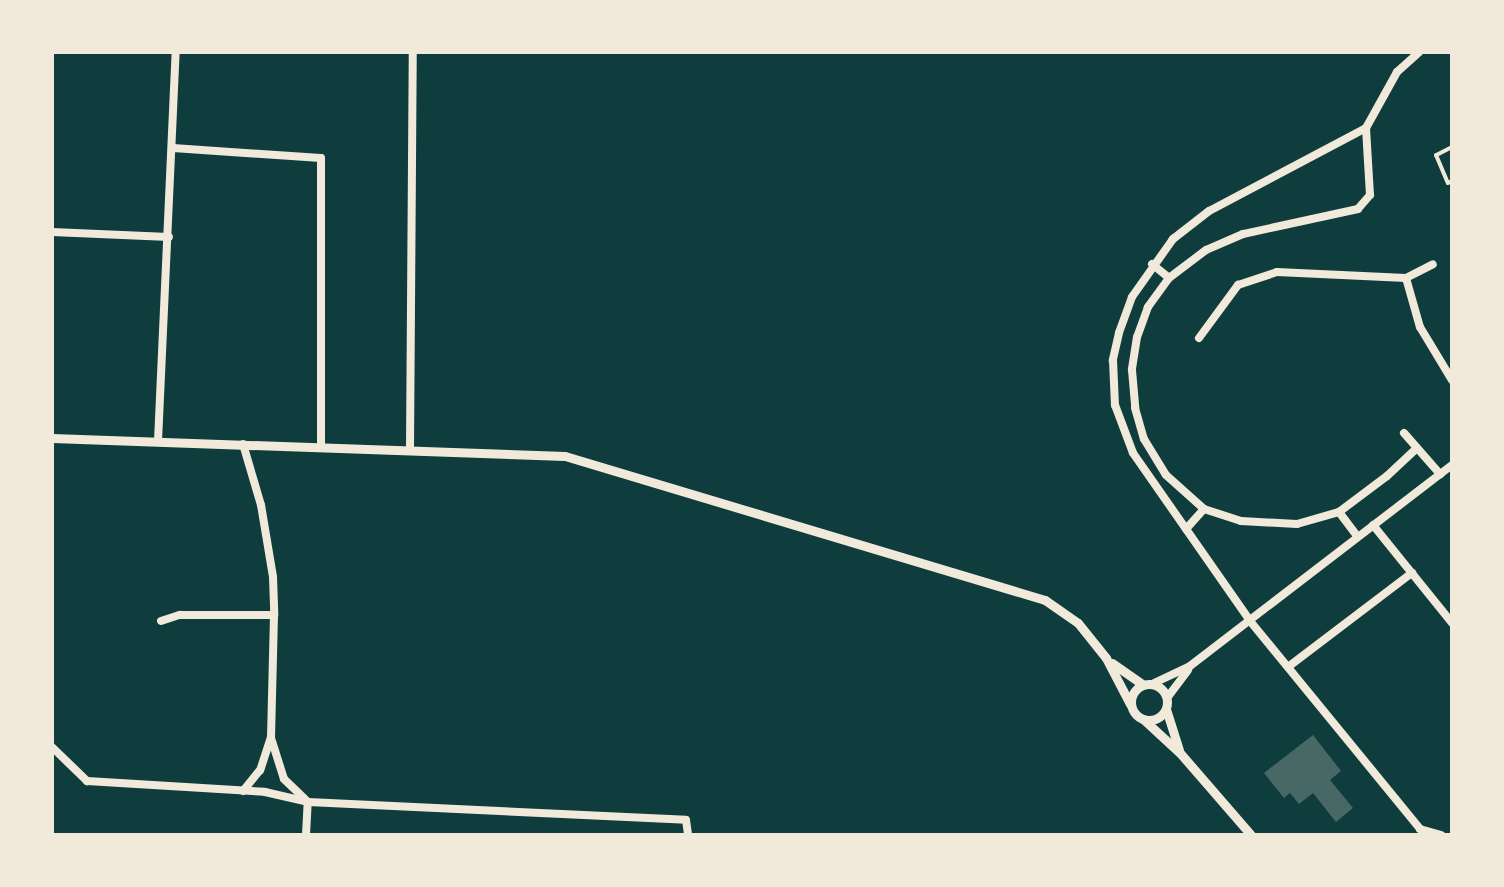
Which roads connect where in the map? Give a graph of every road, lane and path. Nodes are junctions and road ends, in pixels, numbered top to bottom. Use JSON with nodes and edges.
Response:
{"nodes":[{"id":1,"x":176,"y":52,"type":"edge"},
{"id":2,"x":413,"y":52,"type":"edge"},
{"id":3,"x":1419,"y":52,"type":"edge"},
{"id":4,"x":1366,"y":128,"type":"junction"},
{"id":5,"x":1452,"y":147,"type":"edge"},
{"id":6,"x":173,"y":148,"type":"junction"},
{"id":7,"x":1452,"y":181,"type":"edge"},
{"id":8,"x":52,"y":232,"type":"edge"},
{"id":9,"x":169,"y":237,"type":"junction"},
{"id":10,"x":1152,"y":264,"type":"junction"},
{"id":11,"x":1433,"y":264,"type":"dead end"},
{"id":12,"x":1169,"y":278,"type":"junction"},
{"id":13,"x":1406,"y":278,"type":"junction"},
{"id":14,"x":1199,"y":338,"type":"dead end"},
{"id":15,"x":1452,"y":380,"type":"edge"},
{"id":16,"x":1404,"y":433,"type":"dead end"},
{"id":17,"x":52,"y":438,"type":"edge"},
{"id":18,"x":158,"y":441,"type":"junction"},
{"id":19,"x":243,"y":444,"type":"junction"},
{"id":20,"x":321,"y":446,"type":"junction"},
{"id":21,"x":410,"y":448,"type":"junction"},
{"id":22,"x":1417,"y":448,"type":"junction"},
{"id":23,"x":1452,"y":465,"type":"edge"},
{"id":24,"x":1440,"y":474,"type":"junction"},
{"id":25,"x":1204,"y":509,"type":"junction"},
{"id":26,"x":1339,"y":512,"type":"junction"},
{"id":27,"x":1373,"y":525,"type":"junction"},
{"id":28,"x":1186,"y":529,"type":"junction"},
{"id":29,"x":1358,"y":537,"type":"junction"},
{"id":30,"x":1412,"y":573,"type":"junction"},
{"id":31,"x":274,"y":615,"type":"junction"},
{"id":32,"x":161,"y":621,"type":"dead end"},
{"id":33,"x":1250,"y":621,"type":"junction"},
{"id":34,"x":1452,"y":623,"type":"edge"},
{"id":35,"x":1106,"y":658,"type":"junction"},
{"id":36,"x":1190,"y":666,"type":"junction"},
{"id":37,"x":1288,"y":667,"type":"junction"},
{"id":38,"x":1147,"y":684,"type":"junction"},
{"id":39,"x":1166,"y":703,"type":"junction"},
{"id":40,"x":1130,"y":704,"type":"junction"},
{"id":41,"x":1143,"y":719,"type":"junction"},
{"id":42,"x":271,"y":737,"type":"junction"},
{"id":43,"x":52,"y":747,"type":"edge"},
{"id":44,"x":1180,"y":753,"type":"junction"},
{"id":45,"x":243,"y":791,"type":"junction"},
{"id":46,"x":308,"y":802,"type":"junction"},
{"id":47,"x":1235,"y":821,"type":"junction"},
{"id":48,"x":306,"y":835,"type":"edge"},
{"id":49,"x":688,"y":835,"type":"edge"},
{"id":50,"x":1242,"y":835,"type":"edge"},
{"id":51,"x":1251,"y":835,"type":"edge"},
{"id":52,"x":1441,"y":835,"type":"edge"}],
"edges":[{"from":1,"to":6,"type":"street"},
{"from":2,"to":21,"type":"street"},
{"from":3,"to":4,"type":"street"},
{"from":4,"to":10,"type":"street"},
{"from":4,"to":12,"type":"street"},
{"from":5,"to":7,"type":"lane"},
{"from":6,"to":9,"type":"street"},
{"from":6,"to":20,"type":"street"},
{"from":8,"to":9,"type":"street"},
{"from":9,"to":18,"type":"street"},
{"from":10,"to":12,"type":"street"},
{"from":10,"to":28,"type":"street"},
{"from":11,"to":13,"type":"street"},
{"from":12,"to":25,"type":"street"},
{"from":13,"to":14,"type":"street"},
{"from":13,"to":15,"type":"street"},
{"from":16,"to":22,"type":"street"},
{"from":17,"to":18,"type":"street"},
{"from":18,"to":19,"type":"street"},
{"from":19,"to":20,"type":"street"},
{"from":19,"to":31,"type":"street"},
{"from":20,"to":21,"type":"street"},
{"from":21,"to":35,"type":"street"},
{"from":22,"to":24,"type":"street"},
{"from":22,"to":26,"type":"street"},
{"from":23,"to":24,"type":"street"},
{"from":24,"to":27,"type":"street"},
{"from":25,"to":26,"type":"street"},
{"from":25,"to":28,"type":"street"},
{"from":26,"to":29,"type":"street"},
{"from":27,"to":29,"type":"street"},
{"from":27,"to":30,"type":"street"},
{"from":28,"to":33,"type":"street"},
{"from":29,"to":33,"type":"street"},
{"from":30,"to":34,"type":"street"},
{"from":30,"to":37,"type":"street"},
{"from":31,"to":32,"type":"street"},
{"from":31,"to":42,"type":"street"},
{"from":33,"to":36,"type":"street"},
{"from":33,"to":37,"type":"street"},
{"from":35,"to":38,"type":"street"},
{"from":35,"to":40,"type":"street"},
{"from":36,"to":38,"type":"street"},
{"from":36,"to":39,"type":"street"},
{"from":37,"to":52,"type":"street"},
{"from":38,"to":39,"type":"street"},
{"from":38,"to":40,"type":"street"},
{"from":39,"to":41,"type":"street"},
{"from":39,"to":44,"type":"street"},
{"from":40,"to":41,"type":"street"},
{"from":41,"to":44,"type":"street"},
{"from":42,"to":45,"type":"street"},
{"from":42,"to":46,"type":"street"},
{"from":43,"to":45,"type":"street"},
{"from":44,"to":47,"type":"street"},
{"from":45,"to":46,"type":"street"},
{"from":46,"to":48,"type":"street"},
{"from":46,"to":49,"type":"street"},
{"from":47,"to":50,"type":"street"},
{"from":47,"to":51,"type":"street"}]}
